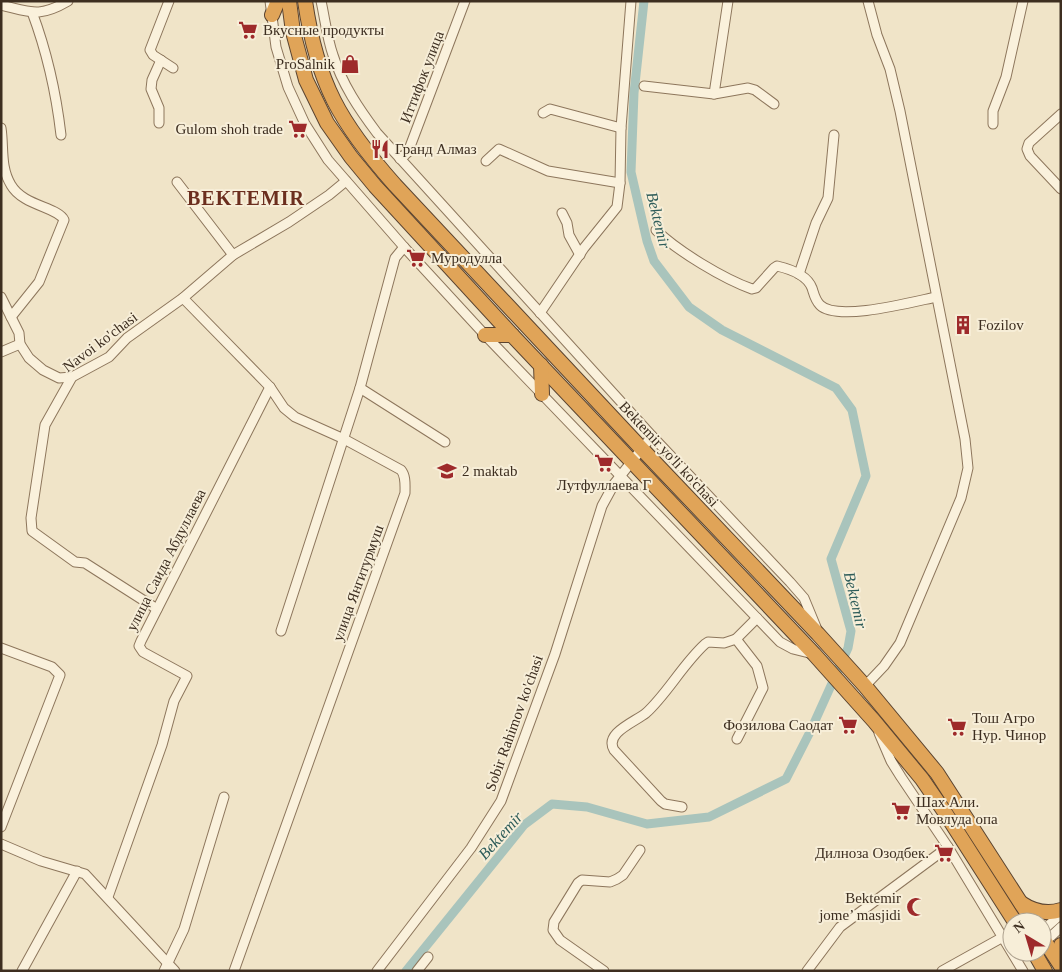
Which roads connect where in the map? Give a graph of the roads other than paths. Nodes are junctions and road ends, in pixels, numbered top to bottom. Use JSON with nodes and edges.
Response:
{"nodes":[{"id":1,"x":68,"y":1,"type":"edge"},
{"id":2,"x":170,"y":1,"type":"edge"},
{"id":3,"x":278,"y":1,"type":"edge"},
{"id":4,"x":289,"y":1,"type":"edge"},
{"id":5,"x":305,"y":1,"type":"edge"},
{"id":6,"x":322,"y":1,"type":"edge"},
{"id":7,"x":465,"y":1,"type":"edge"},
{"id":8,"x":631,"y":1,"type":"edge"},
{"id":9,"x":728,"y":1,"type":"edge"},
{"id":10,"x":868,"y":1,"type":"edge"},
{"id":11,"x":1023,"y":1,"type":"edge"},
{"id":12,"x":1,"y":5,"type":"edge"},
{"id":13,"x":271,"y":8,"type":"edge"},
{"id":14,"x":32,"y":12,"type":"junction"},
{"id":15,"x":161,"y":60,"type":"junction"},
{"id":16,"x":173,"y":68,"type":"dead end"},
{"id":17,"x":644,"y":86,"type":"dead end"},
{"id":18,"x":714,"y":94,"type":"junction"},
{"id":19,"x":774,"y":104,"type":"dead end"},
{"id":20,"x":543,"y":113,"type":"dead end"},
{"id":21,"x":1061,"y":114,"type":"edge"},
{"id":22,"x":159,"y":123,"type":"dead end"},
{"id":23,"x":993,"y":124,"type":"dead end"},
{"id":24,"x":1,"y":128,"type":"edge"},
{"id":25,"x":621,"y":128,"type":"junction"},
{"id":26,"x":834,"y":134,"type":"dead end"},
{"id":27,"x":61,"y":135,"type":"dead end"},
{"id":28,"x":400,"y":159,"type":"junction"},
{"id":29,"x":486,"y":161,"type":"dead end"},
{"id":30,"x":346,"y":181,"type":"junction"},
{"id":31,"x":177,"y":182,"type":"dead end"},
{"id":32,"x":620,"y":183,"type":"junction"},
{"id":33,"x":1061,"y":189,"type":"edge"},
{"id":34,"x":562,"y":213,"type":"dead end"},
{"id":35,"x":656,"y":230,"type":"dead end"},
{"id":36,"x":404,"y":247,"type":"junction"},
{"id":37,"x":580,"y":255,"type":"junction"},
{"id":38,"x":233,"y":256,"type":"junction"},
{"id":39,"x":799,"y":274,"type":"junction"},
{"id":40,"x":1,"y":297,"type":"edge"},
{"id":41,"x":936,"y":297,"type":"junction"},
{"id":42,"x":183,"y":298,"type":"junction"},
{"id":43,"x":540,"y":314,"type":"junction"},
{"id":44,"x":11,"y":317,"type":"junction"},
{"id":45,"x":512,"y":334,"type":"junction"},
{"id":46,"x":485,"y":335,"type":"junction"},
{"id":47,"x":20,"y":344,"type":"junction"},
{"id":48,"x":1,"y":352,"type":"edge"},
{"id":49,"x":541,"y":365,"type":"junction"},
{"id":50,"x":72,"y":377,"type":"junction"},
{"id":51,"x":270,"y":387,"type":"junction"},
{"id":52,"x":360,"y":388,"type":"junction"},
{"id":53,"x":542,"y":394,"type":"junction"},
{"id":54,"x":652,"y":436,"type":"junction"},
{"id":55,"x":344,"y":439,"type":"junction"},
{"id":56,"x":445,"y":442,"type":"dead end"},
{"id":57,"x":641,"y":448,"type":"junction"},
{"id":58,"x":631,"y":462,"type":"junction"},
{"id":59,"x":620,"y":476,"type":"junction"},
{"id":60,"x":157,"y":609,"type":"junction"},
{"id":61,"x":757,"y":618,"type":"junction"},
{"id":62,"x":281,"y":631,"type":"dead end"},
{"id":63,"x":818,"y":634,"type":"junction"},
{"id":64,"x":736,"y":639,"type":"junction"},
{"id":65,"x":1,"y":648,"type":"edge"},
{"id":66,"x":818,"y":658,"type":"junction"},
{"id":67,"x":865,"y":686,"type":"junction"},
{"id":68,"x":874,"y":721,"type":"junction"},
{"id":69,"x":737,"y":738,"type":"dead end"},
{"id":70,"x":224,"y":797,"type":"dead end"},
{"id":71,"x":682,"y":808,"type":"dead end"},
{"id":72,"x":1,"y":827,"type":"edge"},
{"id":73,"x":1,"y":844,"type":"edge"},
{"id":74,"x":948,"y":847,"type":"junction"},
{"id":75,"x":640,"y":850,"type":"dead end"},
{"id":76,"x":78,"y":871,"type":"junction"},
{"id":77,"x":108,"y":897,"type":"junction"},
{"id":78,"x":1020,"y":902,"type":"junction"},
{"id":79,"x":1009,"y":912,"type":"edge"},
{"id":80,"x":1026,"y":912,"type":"edge"},
{"id":81,"x":1061,"y":912,"type":"edge"},
{"id":82,"x":1052,"y":925,"type":"edge"},
{"id":83,"x":1002,"y":938,"type":"joint"},
{"id":84,"x":1061,"y":945,"type":"edge"},
{"id":85,"x":1052,"y":952,"type":"edge"},
{"id":86,"x":428,"y":957,"type":"dead end"},
{"id":87,"x":1061,"y":966,"type":"edge"},
{"id":88,"x":166,"y":967,"type":"edge"},
{"id":89,"x":22,"y":971,"type":"edge"},
{"id":90,"x":175,"y":971,"type":"edge"},
{"id":91,"x":234,"y":971,"type":"edge"},
{"id":92,"x":377,"y":971,"type":"edge"},
{"id":93,"x":417,"y":971,"type":"edge"},
{"id":94,"x":604,"y":971,"type":"edge"},
{"id":95,"x":808,"y":971,"type":"edge"},
{"id":96,"x":942,"y":971,"type":"edge"}],
"edges":[{"from":1,"to":14,"type":"street"},
{"from":2,"to":15,"type":"street"},
{"from":3,"to":13,"type":"highway"},
{"from":4,"to":45,"type":"highway"},
{"from":5,"to":57,"type":"highway","name":"Bektemir yo'li ko'chasi"},
{"from":6,"to":28,"type":"street"},
{"from":7,"to":28,"type":"street","name":"Иттифок улица"},
{"from":8,"to":25,"type":"street"},
{"from":9,"to":18,"type":"street"},
{"from":10,"to":41,"type":"street"},
{"from":11,"to":23,"type":"street"},
{"from":12,"to":14,"type":"street"},
{"from":13,"to":30,"type":"street"},
{"from":14,"to":27,"type":"street"},
{"from":15,"to":16,"type":"street"},
{"from":15,"to":22,"type":"street"},
{"from":17,"to":18,"type":"street"},
{"from":18,"to":19,"type":"street"},
{"from":20,"to":25,"type":"street"},
{"from":21,"to":33,"type":"street"},
{"from":24,"to":44,"type":"street"},
{"from":25,"to":32,"type":"street"},
{"from":26,"to":39,"type":"street"},
{"from":28,"to":43,"type":"street"},
{"from":29,"to":32,"type":"street"},
{"from":30,"to":36,"type":"street"},
{"from":30,"to":38,"type":"street","name":"Navoi ko'chasi"},
{"from":31,"to":38,"type":"street"},
{"from":32,"to":37,"type":"street"},
{"from":34,"to":37,"type":"street"},
{"from":35,"to":39,"type":"street"},
{"from":36,"to":46,"type":"street"},
{"from":36,"to":52,"type":"street"},
{"from":37,"to":43,"type":"street"},
{"from":38,"to":42,"type":"street","name":"Navoi ko'chasi"},
{"from":39,"to":41,"type":"street"},
{"from":40,"to":44,"type":"street"},
{"from":41,"to":67,"type":"street"},
{"from":42,"to":50,"type":"street","name":"Navoi ko'chasi"},
{"from":42,"to":51,"type":"street","name":"улица Янгитурмуш"},
{"from":43,"to":54,"type":"street"},
{"from":44,"to":47,"type":"street"},
{"from":45,"to":46,"type":"highway"},
{"from":45,"to":49,"type":"highway"},
{"from":46,"to":53,"type":"street"},
{"from":47,"to":48,"type":"street"},
{"from":47,"to":50,"type":"street"},
{"from":49,"to":53,"type":"highway"},
{"from":49,"to":58,"type":"highway"},
{"from":50,"to":60,"type":"street","name":"Navoi ko'chasi"},
{"from":51,"to":55,"type":"street","name":"улица Янгитурмуш"},
{"from":51,"to":60,"type":"street","name":"улица Саида Абдуллаева"},
{"from":52,"to":55,"type":"street"},
{"from":52,"to":56,"type":"street"},
{"from":53,"to":59,"type":"street"},
{"from":54,"to":57,"type":"street","name":"Sobir Rahimov ko'chasi"},
{"from":54,"to":63,"type":"street"},
{"from":55,"to":62,"type":"street"},
{"from":55,"to":91,"type":"street","name":"улица Янгитурмуш"},
{"from":57,"to":58,"type":"street","name":"Sobir Rahimov ko'chasi"},
{"from":57,"to":63,"type":"highway","name":"Bektemir yo'li ko'chasi"},
{"from":58,"to":59,"type":"street","name":"Sobir Rahimov ko'chasi"},
{"from":58,"to":66,"type":"highway"},
{"from":59,"to":61,"type":"street"},
{"from":59,"to":92,"type":"street","name":"Sobir Rahimov ko'chasi"},
{"from":60,"to":77,"type":"street","name":"улица Саида Абдуллаева"},
{"from":61,"to":64,"type":"street"},
{"from":61,"to":66,"type":"street"},
{"from":63,"to":67,"type":"highway","name":"Bektemir yo'li ko'chasi"},
{"from":64,"to":69,"type":"street"},
{"from":64,"to":71,"type":"street"},
{"from":65,"to":72,"type":"street"},
{"from":66,"to":68,"type":"highway"},
{"from":67,"to":78,"type":"highway","name":"Bektemir yo'li ko'chasi"},
{"from":68,"to":74,"type":"street"},
{"from":68,"to":79,"type":"highway"},
{"from":70,"to":88,"type":"street"},
{"from":73,"to":76,"type":"street"},
{"from":74,"to":83,"type":"street"},
{"from":74,"to":95,"type":"street"},
{"from":75,"to":94,"type":"street"},
{"from":76,"to":77,"type":"street"},
{"from":76,"to":89,"type":"street"},
{"from":77,"to":88,"type":"street"},
{"from":78,"to":80,"type":"highway","name":"Bektemir yo'li ko'chasi"},
{"from":78,"to":81,"type":"highway"},
{"from":81,"to":82,"type":"street"},
{"from":83,"to":96,"type":"street"},
{"from":84,"to":87,"type":"highway"},
{"from":85,"to":87,"type":"highway"},
{"from":86,"to":93,"type":"street"},
{"from":88,"to":90,"type":"street"}]}
